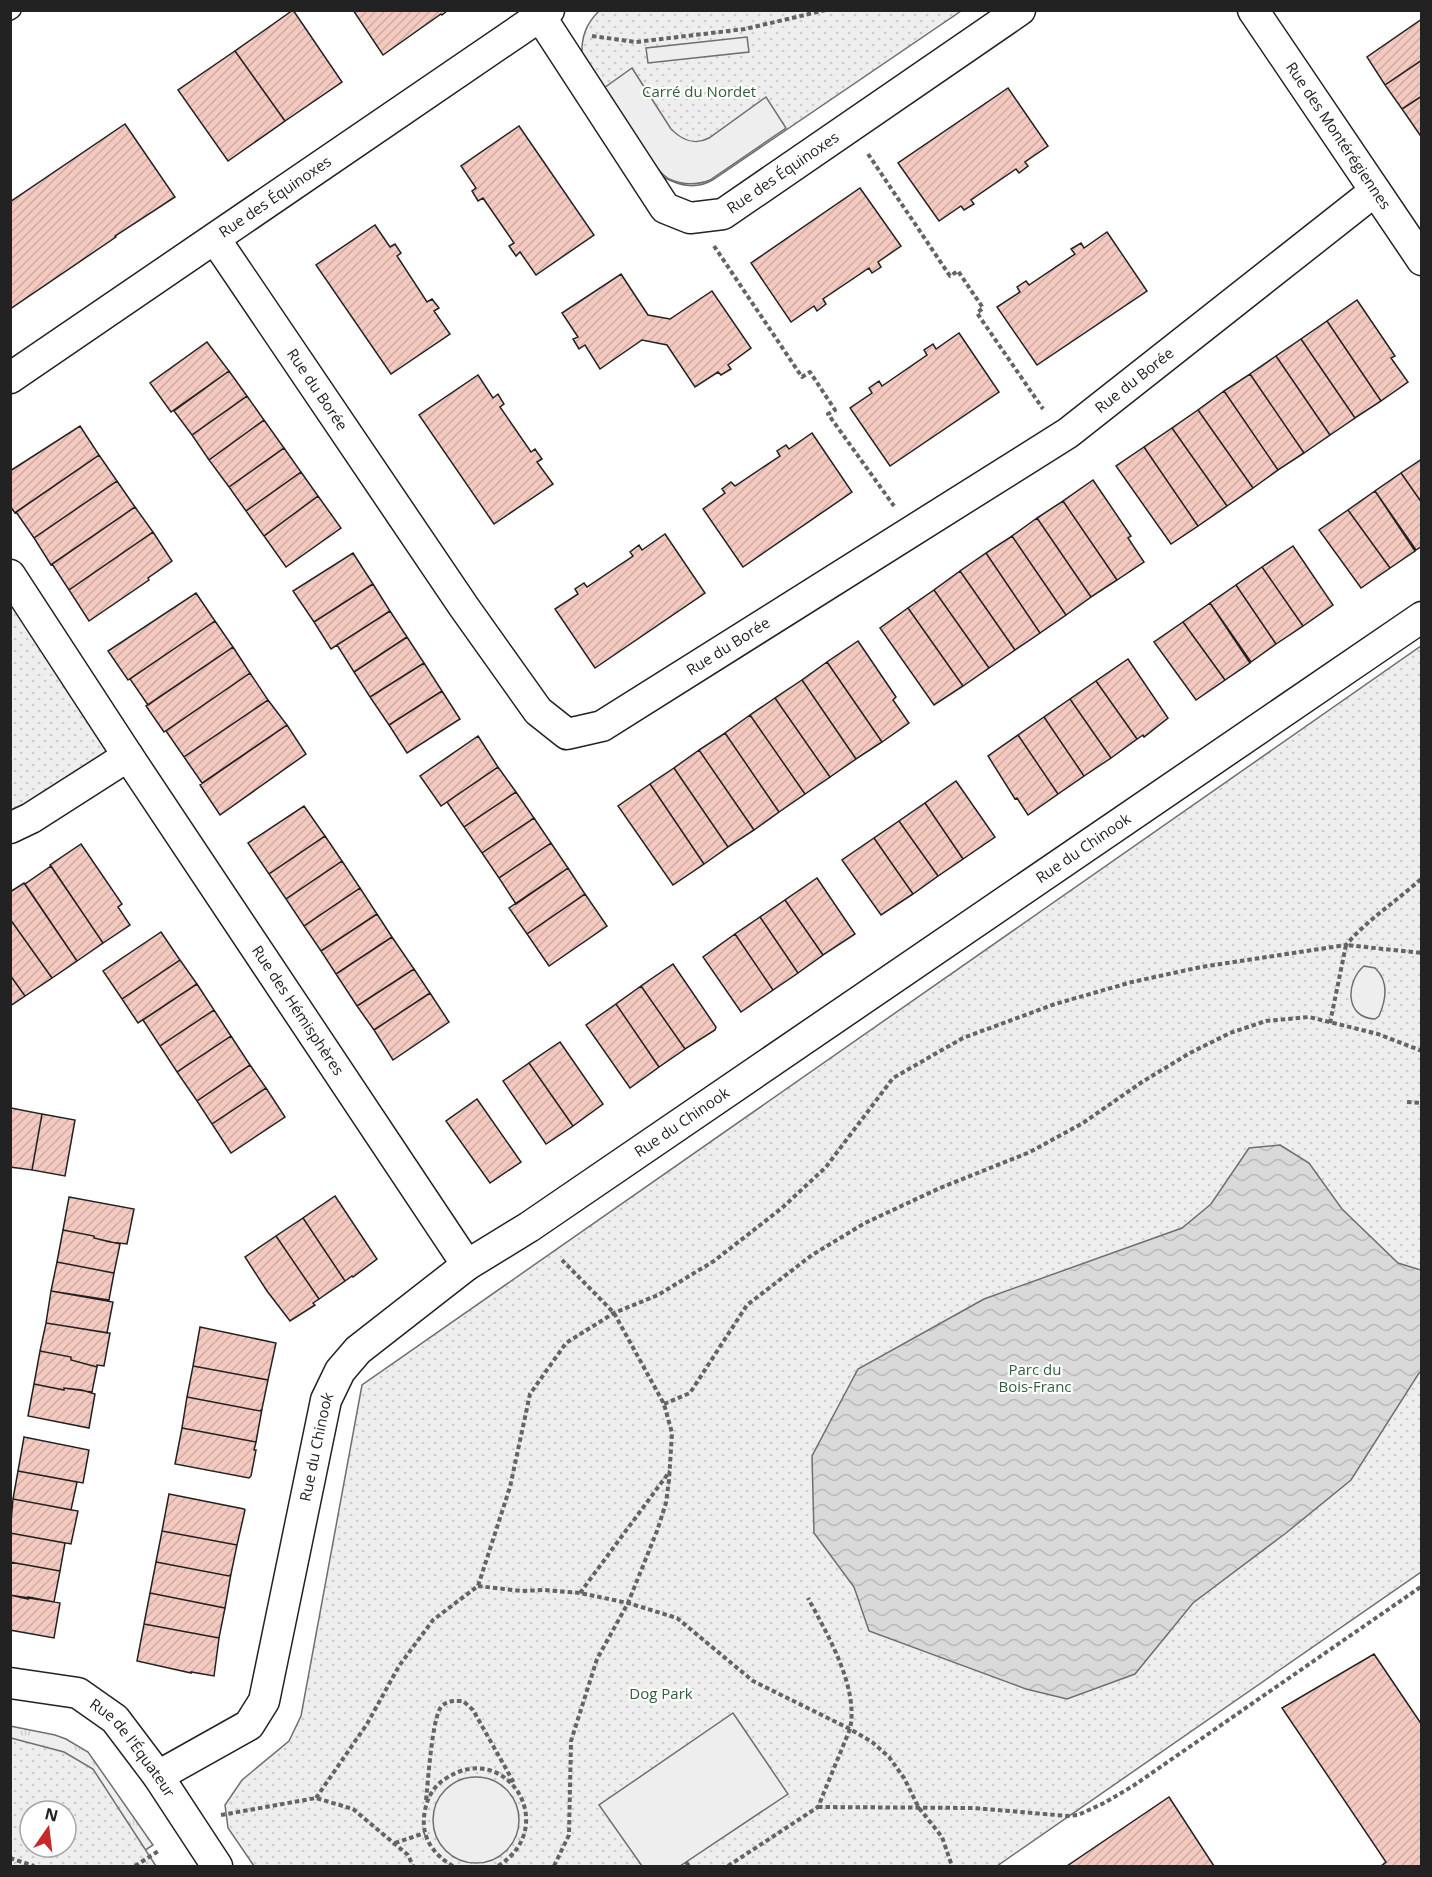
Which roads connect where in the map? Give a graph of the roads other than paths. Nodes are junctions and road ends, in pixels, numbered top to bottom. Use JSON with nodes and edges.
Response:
{"nodes":[{"id":1,"x":1020,"y":10,"type":"edge"},
{"id":2,"x":1253,"y":10,"type":"edge"},
{"id":3,"x":545,"y":13,"type":"edge"},
{"id":4,"x":1375,"y":191,"type":"junction"},
{"id":5,"x":215,"y":239,"type":"junction"},
{"id":6,"x":1422,"y":260,"type":"edge"},
{"id":7,"x":10,"y":378,"type":"edge"},
{"id":8,"x":10,"y":575,"type":"edge"},
{"id":9,"x":1422,"y":617,"type":"edge"},
{"id":10,"x":128,"y":756,"type":"junction"},
{"id":11,"x":10,"y":828,"type":"edge"},
{"id":12,"x":466,"y":1265,"type":"junction"},
{"id":13,"x":10,"y":1683,"type":"edge"},
{"id":14,"x":158,"y":1776,"type":"junction"},
{"id":15,"x":217,"y":1866,"type":"edge"}],
"edges":[{"from":1,"to":3,"type":"street","name":"Rue des Équinoxes"},
{"from":2,"to":4,"type":"street","name":"Rue des Montérégiennes"},
{"from":3,"to":5,"type":"street","name":"Rue des Équinoxes"},
{"from":4,"to":5,"type":"street","name":"Rue du Borée"},
{"from":4,"to":6,"type":"street","name":"Rue des Montérégiennes"},
{"from":5,"to":7,"type":"street","name":"Rue des Équinoxes"},
{"from":8,"to":10,"type":"street","name":"Rue des Hémisphères"},
{"from":9,"to":12,"type":"street","name":"Rue du Chinook"},
{"from":10,"to":11,"type":"street"},
{"from":10,"to":12,"type":"street","name":"Rue des Hémisphères"},
{"from":12,"to":14,"type":"street","name":"Rue du Chinook"},
{"from":13,"to":14,"type":"street","name":"Rue de l'Équateur"},
{"from":14,"to":15,"type":"street","name":"Rue de l'Équateur"}]}
